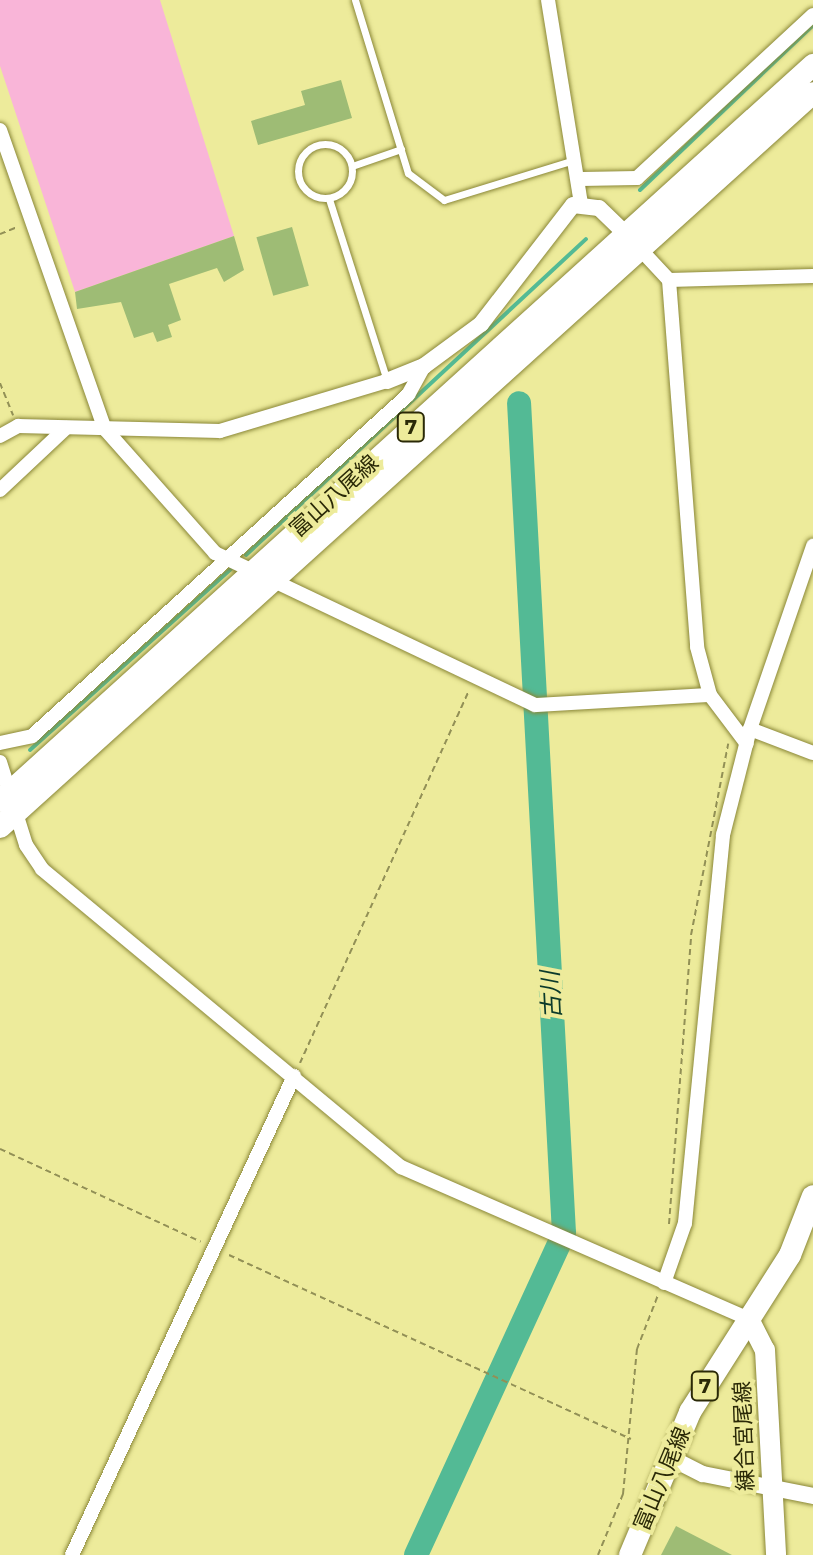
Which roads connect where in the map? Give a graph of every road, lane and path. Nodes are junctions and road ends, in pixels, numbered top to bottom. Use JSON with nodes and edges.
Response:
{"nodes":[{"id":1,"x":355,"y":0,"type":"edge"},
{"id":2,"x":548,"y":0,"type":"edge"},
{"id":3,"x":813,"y":15,"type":"edge"},
{"id":4,"x":813,"y":65,"type":"edge"},
{"id":5,"x":813,"y":93,"type":"edge"},
{"id":6,"x":0,"y":130,"type":"edge"},
{"id":7,"x":401,"y":149,"type":"junction"},
{"id":8,"x":575,"y":159,"type":"junction"},
{"id":9,"x":352,"y":166,"type":"junction"},
{"id":10,"x":581,"y":179,"type":"junction"},
{"id":11,"x":329,"y":199,"type":"junction"},
{"id":12,"x":581,"y":203,"type":"junction"},
{"id":13,"x":33,"y":219,"type":"junction"},
{"id":14,"x":0,"y":234,"type":"edge"},
{"id":15,"x":633,"y":242,"type":"junction"},
{"id":16,"x":813,"y":276,"type":"edge"},
{"id":17,"x":669,"y":280,"type":"junction"},
{"id":18,"x":424,"y":366,"type":"junction"},
{"id":19,"x":387,"y":381,"type":"junction"},
{"id":20,"x":0,"y":383,"type":"edge"},
{"id":21,"x":18,"y":426,"type":"junction"},
{"id":22,"x":66,"y":428,"type":"junction"},
{"id":23,"x":105,"y":429,"type":"junction"},
{"id":24,"x":0,"y":436,"type":"edge"},
{"id":25,"x":0,"y":490,"type":"edge"},
{"id":26,"x":813,"y":546,"type":"edge"},
{"id":27,"x":225,"y":558,"type":"junction"},
{"id":28,"x":252,"y":571,"type":"junction"},
{"id":29,"x":271,"y":583,"type":"junction"},
{"id":30,"x":475,"y":678,"type":"junction"},
{"id":31,"x":710,"y":695,"type":"junction"},
{"id":32,"x":733,"y":730,"type":"junction"},
{"id":33,"x":748,"y":737,"type":"junction"},
{"id":34,"x":0,"y":743,"type":"edge"},
{"id":35,"x":813,"y":753,"type":"edge"},
{"id":36,"x":0,"y":762,"type":"edge"},
{"id":37,"x":6,"y":808,"type":"edge"},
{"id":38,"x":294,"y":1076,"type":"junction"},
{"id":39,"x":0,"y":1149,"type":"edge"},
{"id":40,"x":813,"y":1196,"type":"edge"},
{"id":41,"x":667,"y":1236,"type":"dead end"},
{"id":42,"x":213,"y":1247,"type":"junction"},
{"id":43,"x":664,"y":1283,"type":"junction"},
{"id":44,"x":749,"y":1319,"type":"junction"},
{"id":45,"x":631,"y":1439,"type":"junction"},
{"id":46,"x":669,"y":1457,"type":"junction"},
{"id":47,"x":770,"y":1490,"type":"junction"},
{"id":48,"x":813,"y":1496,"type":"edge"},
{"id":49,"x":72,"y":1555,"type":"edge"},
{"id":50,"x":598,"y":1555,"type":"edge"},
{"id":51,"x":630,"y":1555,"type":"edge"},
{"id":52,"x":776,"y":1555,"type":"edge"}],
"edges":[{"from":1,"to":7,"type":"lane"},
{"from":2,"to":8,"type":"street"},
{"from":3,"to":10,"type":"street"},
{"from":4,"to":15,"type":"main road","name":"富山八尾線","number":"7"},
{"from":5,"to":15,"type":"main road","name":"富山八尾線","number":"7"},
{"from":6,"to":13,"type":"street"},
{"from":7,"to":8,"type":"lane"},
{"from":7,"to":9,"type":"lane"},
{"from":8,"to":10,"type":"street"},
{"from":9,"to":11,"type":"lane"},
{"from":9,"to":11,"type":"lane"},
{"from":10,"to":12,"type":"street"},
{"from":11,"to":19,"type":"lane"},
{"from":12,"to":15,"type":"street"},
{"from":12,"to":18,"type":"street"},
{"from":13,"to":14,"type":"path"},
{"from":13,"to":23,"type":"street"},
{"from":15,"to":17,"type":"street"},
{"from":15,"to":28,"type":"main road","name":"富山八尾線","number":"7"},
{"from":15,"to":29,"type":"main road","name":"富山八尾線","number":"7"},
{"from":16,"to":17,"type":"street"},
{"from":17,"to":31,"type":"street"},
{"from":18,"to":19,"type":"street"},
{"from":18,"to":27,"type":"street"},
{"from":19,"to":23,"type":"street"},
{"from":20,"to":21,"type":"path"},
{"from":21,"to":22,"type":"street"},
{"from":21,"to":24,"type":"street"},
{"from":22,"to":23,"type":"street"},
{"from":22,"to":25,"type":"street"},
{"from":23,"to":27,"type":"street"},
{"from":26,"to":33,"type":"street"},
{"from":27,"to":28,"type":"street"},
{"from":27,"to":34,"type":"street"},
{"from":28,"to":29,"type":"street"},
{"from":28,"to":37,"type":"main road","name":"富山八尾線","number":"7"},
{"from":29,"to":30,"type":"street"},
{"from":29,"to":37,"type":"main road","name":"富山八尾線","number":"7"},
{"from":30,"to":31,"type":"street"},
{"from":30,"to":38,"type":"path"},
{"from":31,"to":32,"type":"street"},
{"from":32,"to":33,"type":"street"},
{"from":32,"to":41,"type":"path"},
{"from":33,"to":35,"type":"street"},
{"from":33,"to":43,"type":"street"},
{"from":36,"to":37,"type":"street"},
{"from":37,"to":38,"type":"street"},
{"from":38,"to":42,"type":"street"},
{"from":38,"to":43,"type":"street"},
{"from":39,"to":42,"type":"path"},
{"from":40,"to":44,"type":"main road","name":"富山八尾線","number":"7"},
{"from":42,"to":45,"type":"path"},
{"from":42,"to":49,"type":"street"},
{"from":43,"to":44,"type":"street"},
{"from":43,"to":45,"type":"path"},
{"from":44,"to":46,"type":"main road","name":"富山八尾線","number":"7"},
{"from":44,"to":47,"type":"main road","name":"練合宮尾線"},
{"from":45,"to":50,"type":"path"},
{"from":46,"to":47,"type":"street"},
{"from":46,"to":51,"type":"main road","name":"富山八尾線","number":"7"},
{"from":47,"to":48,"type":"street"},
{"from":47,"to":52,"type":"main road","name":"練合宮尾線"}]}
